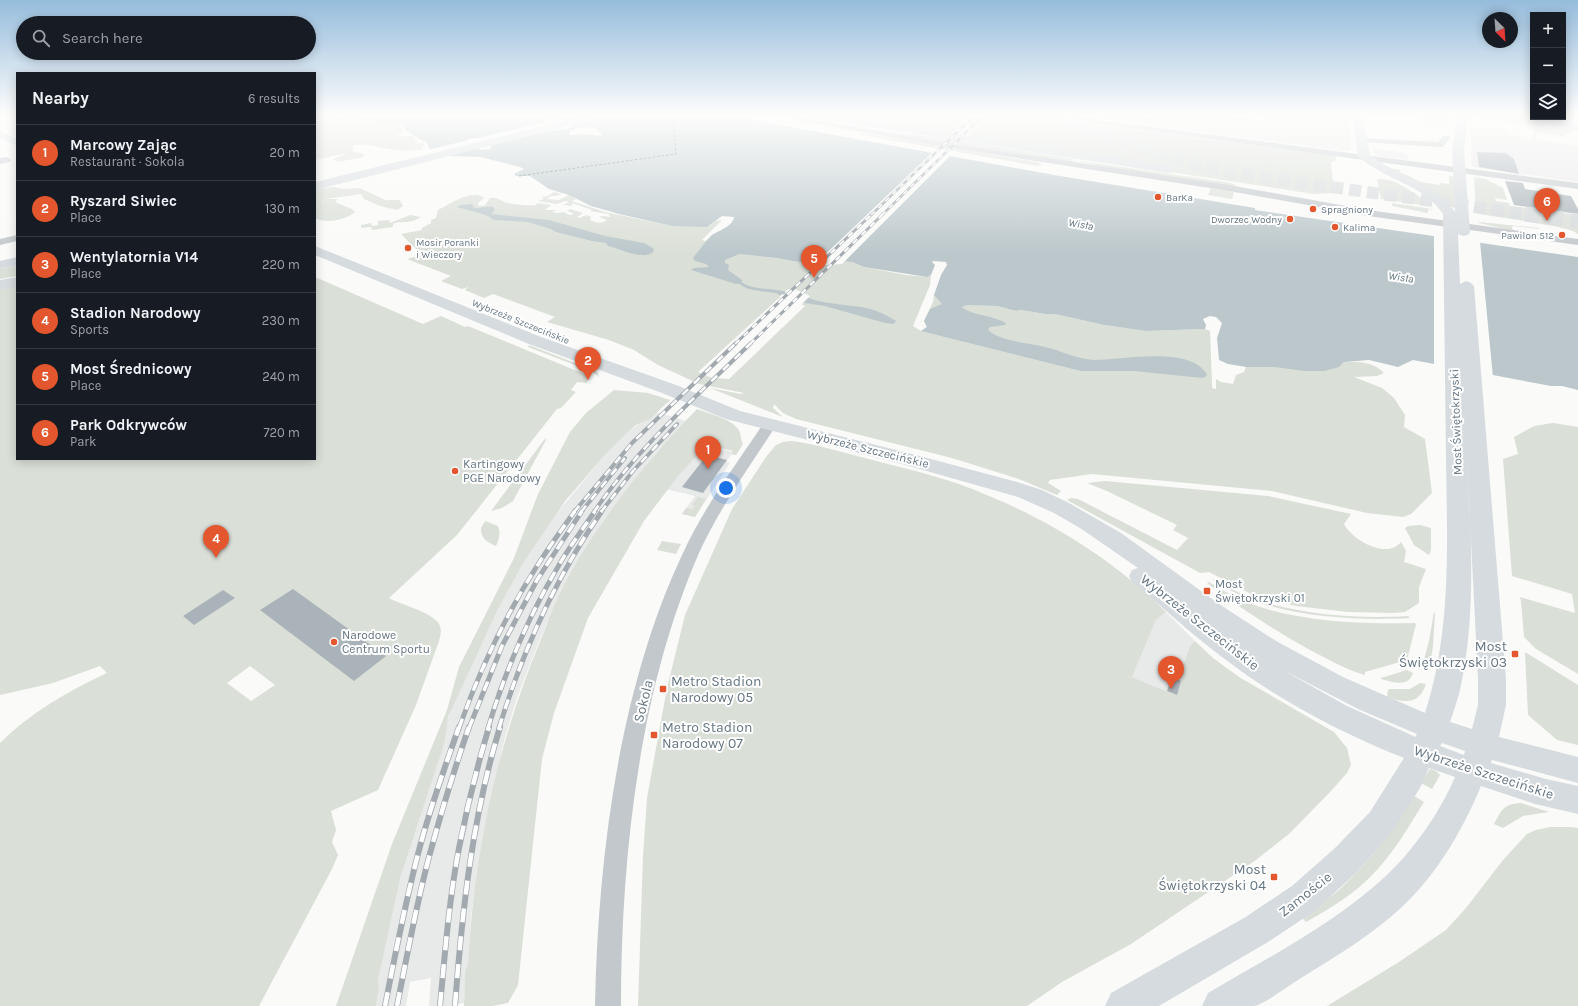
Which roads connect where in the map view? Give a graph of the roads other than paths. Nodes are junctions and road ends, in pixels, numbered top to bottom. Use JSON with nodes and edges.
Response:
{"nodes":[{"id":1,"x":393,"y":161,"type":"edge"},
{"id":2,"x":416,"y":161,"type":"edge"},
{"id":3,"x":1050,"y":161,"type":"edge"},
{"id":4,"x":1112,"y":161,"type":"edge"},
{"id":5,"x":1370,"y":161,"type":"edge"},
{"id":6,"x":1383,"y":161,"type":"edge"},
{"id":7,"x":1459,"y":161,"type":"edge"},
{"id":8,"x":1168,"y":169,"type":"dead end"},
{"id":9,"x":1460,"y":170,"type":"junction"},
{"id":10,"x":316,"y":180,"type":"edge"},
{"id":11,"x":316,"y":186,"type":"edge"},
{"id":12,"x":1578,"y":186,"type":"edge"},
{"id":13,"x":1456,"y":215,"type":"junction"},
{"id":14,"x":16,"y":238,"type":"edge"},
{"id":15,"x":316,"y":238,"type":"edge"},
{"id":16,"x":0,"y":242,"type":"edge"},
{"id":17,"x":1578,"y":242,"type":"edge"},
{"id":18,"x":316,"y":250,"type":"edge"},
{"id":19,"x":16,"y":253,"type":"edge"},
{"id":20,"x":16,"y":261,"type":"edge"},
{"id":21,"x":0,"y":263,"type":"edge"},
{"id":22,"x":16,"y":277,"type":"edge"},
{"id":23,"x":0,"y":280,"type":"edge"},
{"id":24,"x":16,"y":282,"type":"edge"},
{"id":25,"x":0,"y":285,"type":"edge"},
{"id":26,"x":770,"y":424,"type":"junction"},
{"id":27,"x":1429,"y":741,"type":"junction"},
{"id":28,"x":1477,"y":758,"type":"junction"},
{"id":29,"x":1578,"y":770,"type":"edge"},
{"id":30,"x":1578,"y":800,"type":"edge"},
{"id":31,"x":608,"y":1006,"type":"edge"},
{"id":32,"x":1124,"y":1006,"type":"edge"},
{"id":33,"x":1221,"y":1006,"type":"edge"}],
"edges":[{"from":1,"to":10,"type":"main road"},
{"from":2,"to":11,"type":"main road"},
{"from":3,"to":17,"type":"street"},
{"from":4,"to":8,"type":"main road"},
{"from":5,"to":13,"type":"main road"},
{"from":6,"to":9,"type":"street"},
{"from":7,"to":9,"type":"main road","name":"Most Świętokrzyski"},
{"from":9,"to":12,"type":"street"},
{"from":9,"to":13,"type":"main road","name":"Most Świętokrzyski"},
{"from":13,"to":27,"type":"main road","name":"Most Świętokrzyski"},
{"from":13,"to":28,"type":"main road","name":"Most Świętokrzyski"},
{"from":14,"to":16,"type":"street"},
{"from":15,"to":26,"type":"main road","name":"Wybrzeże Szczecińskie"},
{"from":18,"to":26,"type":"main road","name":"Wybrzeże Szczecińskie"},
{"from":19,"to":21,"type":"main road"},
{"from":20,"to":21,"type":"main road"},
{"from":22,"to":23,"type":"main road"},
{"from":24,"to":25,"type":"main road"},
{"from":26,"to":27,"type":"main road","name":"Wybrzeże Szczecińskie"},
{"from":26,"to":31,"type":"street","name":"Sokola"},
{"from":27,"to":28,"type":"main road","name":"Wybrzeże Szczecińskie"},
{"from":27,"to":32,"type":"main road","name":"Zamoście"},
{"from":28,"to":29,"type":"main road","name":"Wybrzeże Szczecińskie"},
{"from":28,"to":30,"type":"main road","name":"Wybrzeże Szczecińskie"},
{"from":28,"to":33,"type":"main road"}]}
